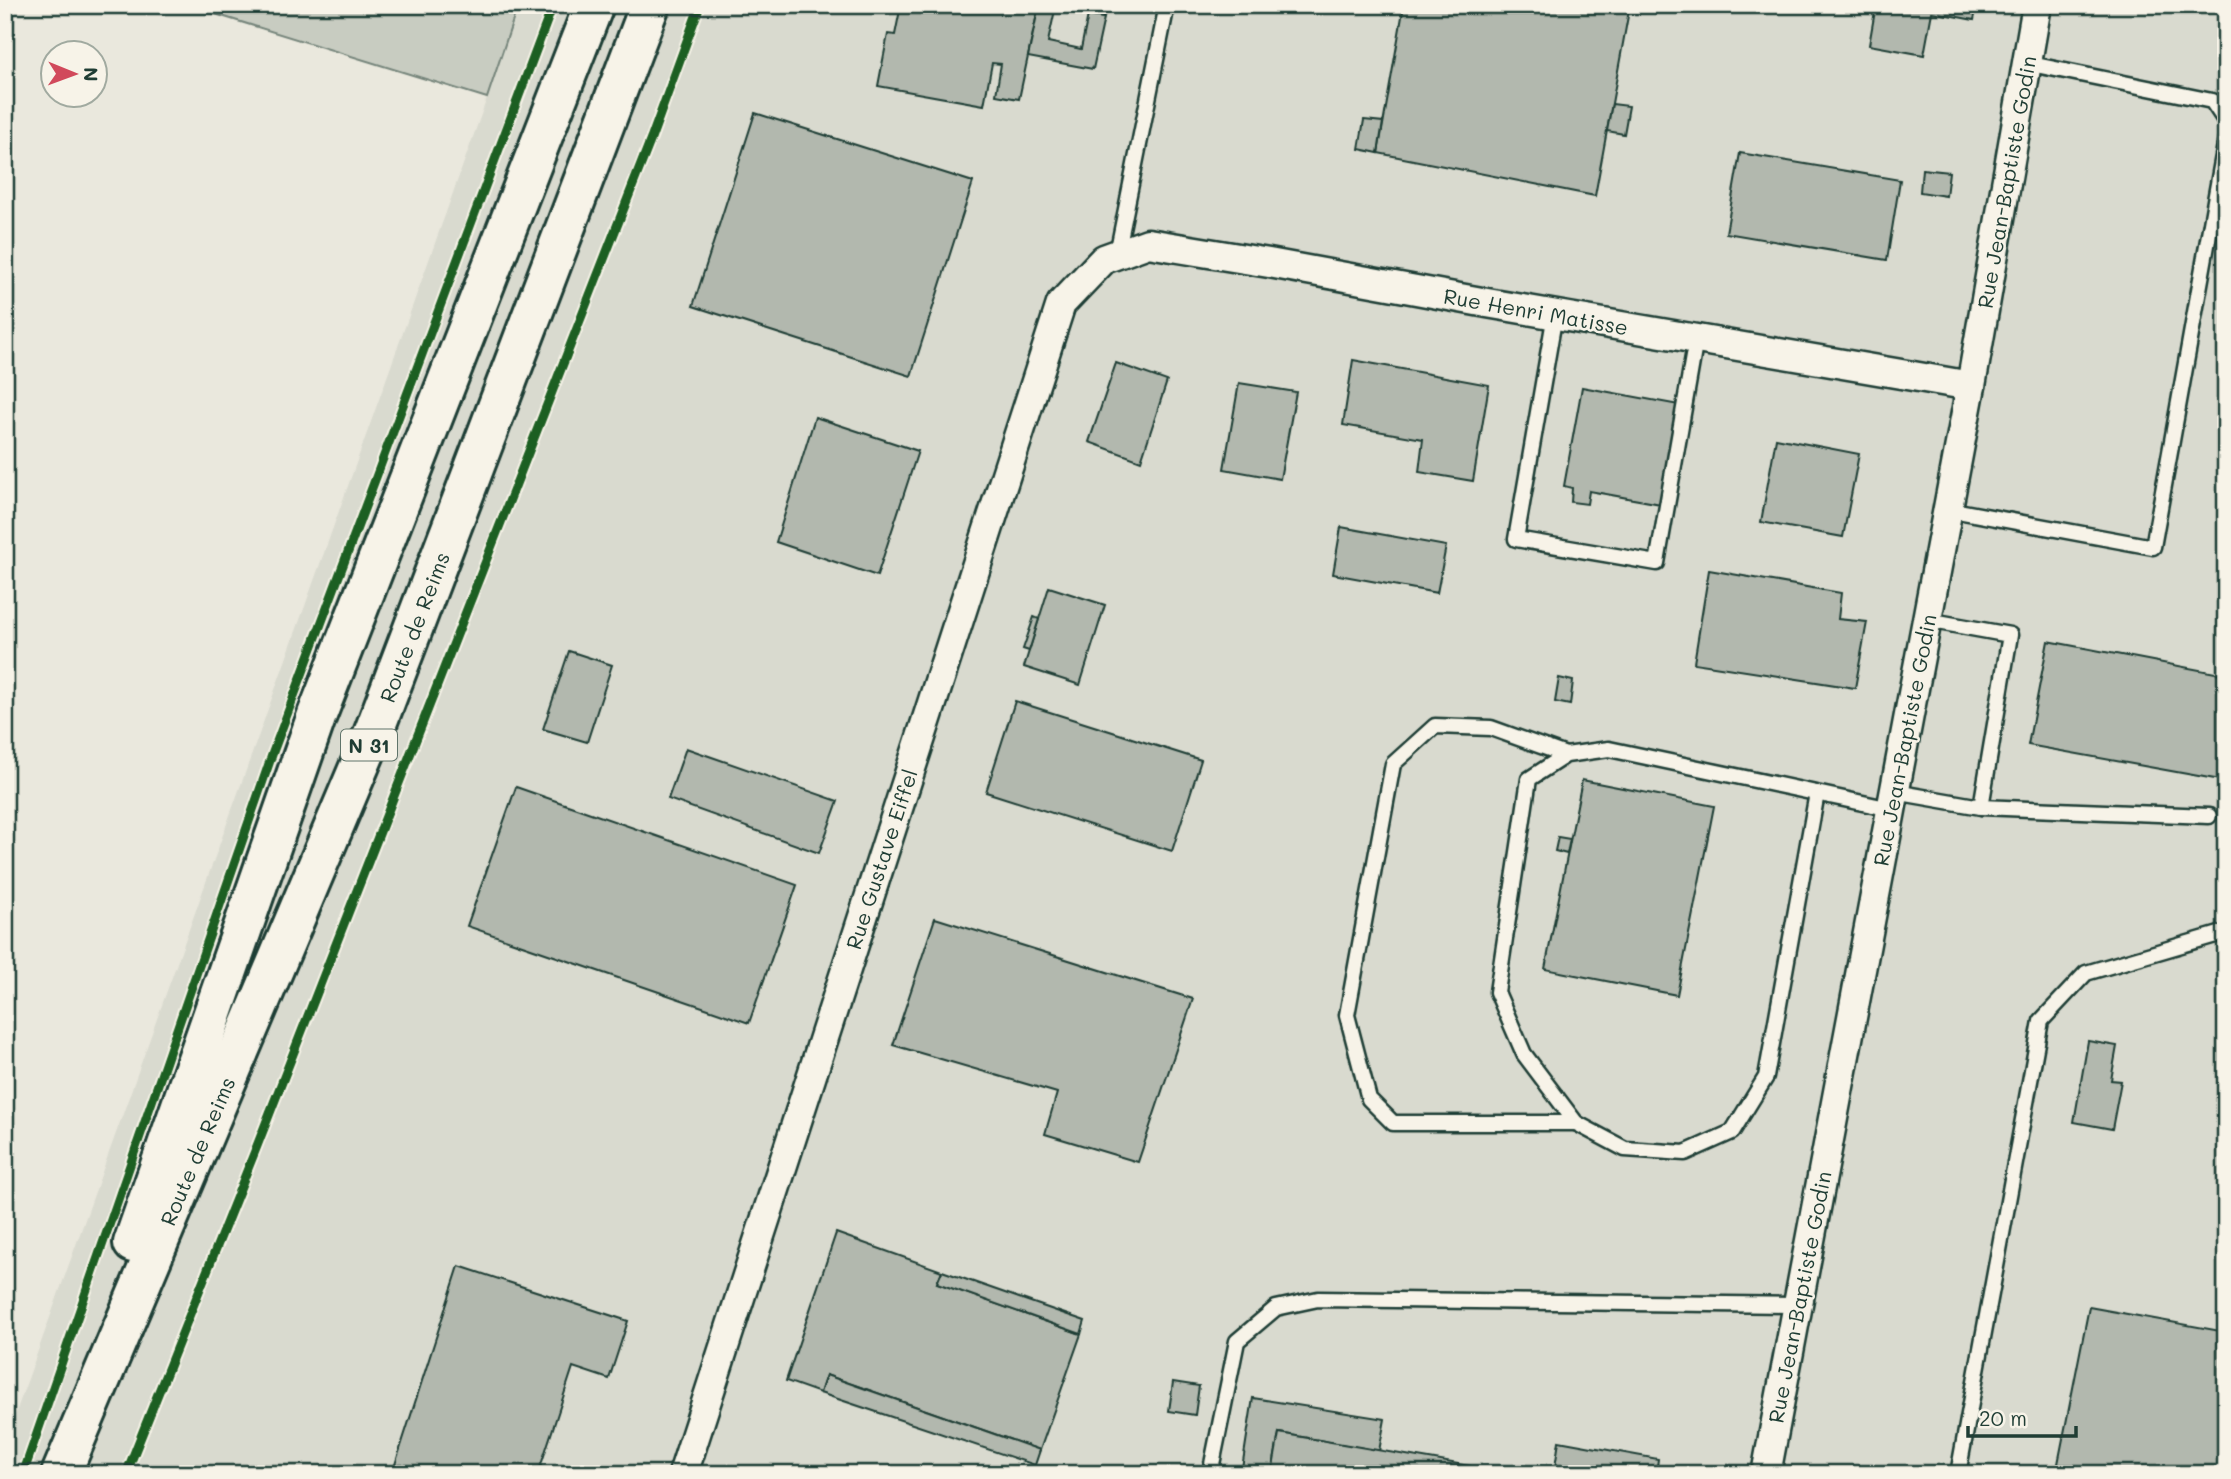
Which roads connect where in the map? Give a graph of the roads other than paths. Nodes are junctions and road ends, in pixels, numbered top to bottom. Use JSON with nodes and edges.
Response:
{"nodes":[{"id":1,"x":594,"y":5,"type":"edge"},
{"id":2,"x":650,"y":5,"type":"edge"},
{"id":3,"x":1167,"y":5,"type":"edge"},
{"id":4,"x":2036,"y":5,"type":"edge"},
{"id":5,"x":2026,"y":63,"type":"junction"},
{"id":6,"x":2226,"y":122,"type":"edge"},
{"id":7,"x":2226,"y":139,"type":"edge"},
{"id":8,"x":1110,"y":257,"type":"junction"},
{"id":9,"x":1555,"y":314,"type":"junction"},
{"id":10,"x":1696,"y":339,"type":"junction"},
{"id":11,"x":1971,"y":386,"type":"junction"},
{"id":12,"x":1948,"y":509,"type":"junction"},
{"id":13,"x":1927,"y":620,"type":"junction"},
{"id":14,"x":1566,"y":755,"type":"junction"},
{"id":15,"x":1817,"y":793,"type":"junction"},
{"id":16,"x":1893,"y":800,"type":"junction"},
{"id":17,"x":1981,"y":807,"type":"junction"},
{"id":18,"x":2209,"y":816,"type":"dead end"},
{"id":19,"x":2226,"y":932,"type":"edge"},
{"id":20,"x":1576,"y":1123,"type":"junction"},
{"id":21,"x":1798,"y":1305,"type":"junction"},
{"id":22,"x":53,"y":1474,"type":"edge"},
{"id":23,"x":61,"y":1474,"type":"edge"},
{"id":24,"x":683,"y":1474,"type":"edge"},
{"id":25,"x":1210,"y":1474,"type":"edge"},
{"id":26,"x":1766,"y":1474,"type":"edge"},
{"id":27,"x":1958,"y":1474,"type":"edge"}],
"edges":[{"from":1,"to":22,"type":"main road","name":"Route de Reims","number":"N 31"},
{"from":2,"to":23,"type":"main road","name":"Route de Reims","number":"N 31"},
{"from":3,"to":8,"type":"lane"},
{"from":4,"to":5,"type":"street","name":"Rue Jean-Baptiste Godin"},
{"from":5,"to":6,"type":"lane"},
{"from":5,"to":11,"type":"street","name":"Rue Jean-Baptiste Godin"},
{"from":7,"to":12,"type":"lane"},
{"from":8,"to":9,"type":"street","name":"Rue Henri Matisse"},
{"from":8,"to":24,"type":"street","name":"Rue Gustave Eiffel"},
{"from":9,"to":10,"type":"street","name":"Rue Henri Matisse"},
{"from":9,"to":10,"type":"lane"},
{"from":10,"to":11,"type":"street","name":"Rue Henri Matisse"},
{"from":11,"to":12,"type":"street","name":"Rue Jean-Baptiste Godin"},
{"from":12,"to":13,"type":"street","name":"Rue Jean-Baptiste Godin"},
{"from":13,"to":16,"type":"street","name":"Rue Jean-Baptiste Godin"},
{"from":13,"to":17,"type":"lane"},
{"from":14,"to":15,"type":"lane"},
{"from":14,"to":20,"type":"lane"},
{"from":14,"to":20,"type":"lane"},
{"from":15,"to":16,"type":"lane"},
{"from":15,"to":20,"type":"lane"},
{"from":16,"to":17,"type":"lane"},
{"from":16,"to":21,"type":"street","name":"Rue Jean-Baptiste Godin"},
{"from":17,"to":18,"type":"lane"},
{"from":19,"to":27,"type":"lane"},
{"from":21,"to":25,"type":"lane"},
{"from":21,"to":26,"type":"street","name":"Rue Jean-Baptiste Godin"}]}
